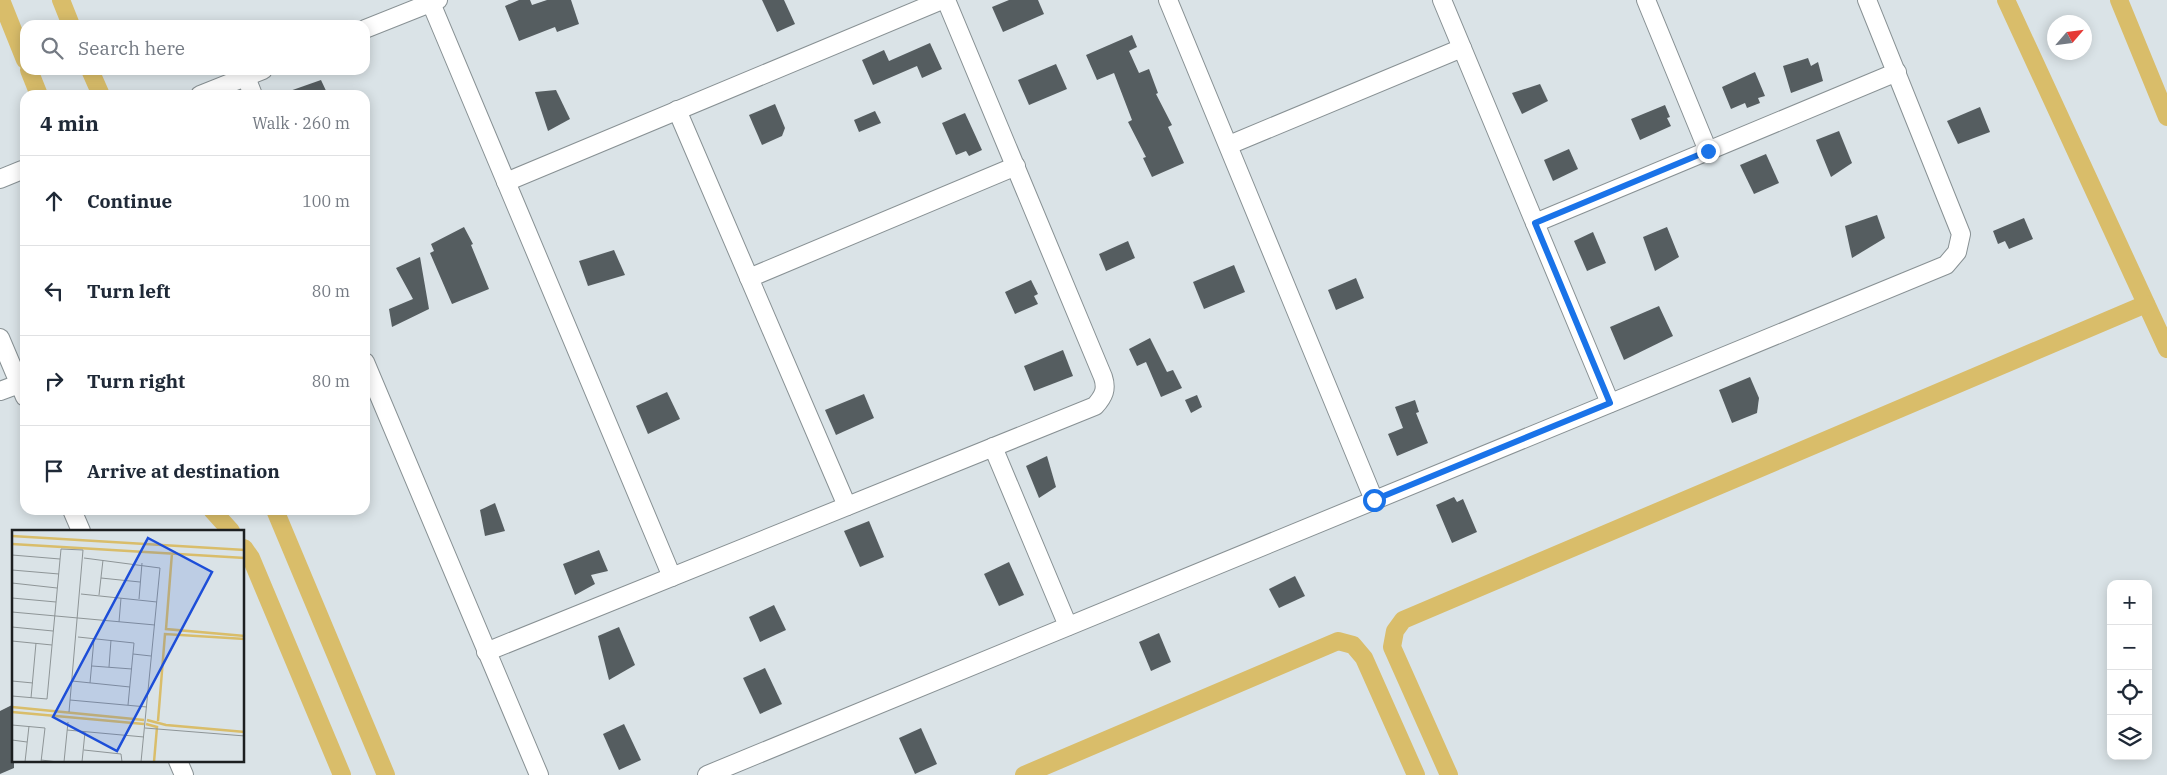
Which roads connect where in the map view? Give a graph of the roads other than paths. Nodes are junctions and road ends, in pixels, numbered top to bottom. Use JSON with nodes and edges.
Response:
{"nodes":[{"id":1,"x":942,"y":0,"type":"edge"},
{"id":2,"x":946,"y":0,"type":"edge"},
{"id":3,"x":1168,"y":0,"type":"edge"},
{"id":4,"x":1442,"y":0,"type":"edge"},
{"id":5,"x":1646,"y":0,"type":"edge"},
{"id":6,"x":1867,"y":0,"type":"edge"},
{"id":7,"x":434,"y":1,"type":"edge"},
{"id":8,"x":370,"y":27,"type":"edge"},
{"id":9,"x":1462,"y":48,"type":"junction"},
{"id":10,"x":1897,"y":72,"type":"junction"},
{"id":11,"x":251,"y":75,"type":"edge"},
{"id":12,"x":246,"y":77,"type":"junction"},
{"id":13,"x":213,"y":90,"type":"edge"},
{"id":14,"x":251,"y":90,"type":"edge"},
{"id":15,"x":678,"y":110,"type":"junction"},
{"id":16,"x":1229,"y":145,"type":"junction"},
{"id":17,"x":1708,"y":151,"type":"junction"},
{"id":18,"x":1016,"y":166,"type":"junction"},
{"id":19,"x":20,"y":171,"type":"edge"},
{"id":20,"x":0,"y":179,"type":"edge"},
{"id":21,"x":506,"y":182,"type":"junction"},
{"id":22,"x":1535,"y":223,"type":"junction"},
{"id":23,"x":749,"y":278,"type":"junction"},
{"id":24,"x":0,"y":338,"type":"edge"},
{"id":25,"x":370,"y":374,"type":"edge"},
{"id":26,"x":20,"y":385,"type":"edge"},
{"id":27,"x":20,"y":390,"type":"edge"},
{"id":28,"x":0,"y":392,"type":"edge"},
{"id":29,"x":1610,"y":403,"type":"junction"},
{"id":30,"x":993,"y":447,"type":"junction"},
{"id":31,"x":1374,"y":500,"type":"junction"},
{"id":32,"x":846,"y":506,"type":"junction"},
{"id":33,"x":74,"y":515,"type":"edge"},
{"id":34,"x":81,"y":530,"type":"edge"},
{"id":35,"x":672,"y":577,"type":"junction"},
{"id":36,"x":1068,"y":626,"type":"junction"},
{"id":37,"x":486,"y":652,"type":"junction"},
{"id":38,"x":178,"y":762,"type":"edge"},
{"id":39,"x":184,"y":775,"type":"edge"},
{"id":40,"x":539,"y":775,"type":"edge"},
{"id":41,"x":707,"y":775,"type":"edge"}],
"edges":[{"from":1,"to":15,"type":"street"},
{"from":2,"to":18,"type":"street"},
{"from":3,"to":16,"type":"street"},
{"from":4,"to":9,"type":"street"},
{"from":5,"to":17,"type":"street"},
{"from":6,"to":10,"type":"street"},
{"from":7,"to":8,"type":"street"},
{"from":7,"to":21,"type":"street"},
{"from":9,"to":16,"type":"street"},
{"from":9,"to":22,"type":"street"},
{"from":10,"to":17,"type":"street"},
{"from":10,"to":29,"type":"street"},
{"from":11,"to":12,"type":"street"},
{"from":12,"to":13,"type":"street"},
{"from":12,"to":14,"type":"street"},
{"from":15,"to":21,"type":"street"},
{"from":15,"to":23,"type":"street"},
{"from":16,"to":31,"type":"street"},
{"from":17,"to":22,"type":"street"},
{"from":18,"to":23,"type":"street"},
{"from":18,"to":30,"type":"street"},
{"from":19,"to":20,"type":"street"},
{"from":21,"to":35,"type":"street"},
{"from":22,"to":29,"type":"street"},
{"from":23,"to":32,"type":"street"},
{"from":24,"to":26,"type":"street"},
{"from":25,"to":37,"type":"street"},
{"from":27,"to":28,"type":"street"},
{"from":29,"to":31,"type":"street"},
{"from":30,"to":32,"type":"street"},
{"from":30,"to":36,"type":"street"},
{"from":31,"to":36,"type":"street"},
{"from":32,"to":35,"type":"street"},
{"from":33,"to":34,"type":"street"},
{"from":35,"to":37,"type":"street"},
{"from":36,"to":41,"type":"street"},
{"from":37,"to":40,"type":"street"},
{"from":38,"to":39,"type":"street"}]}
